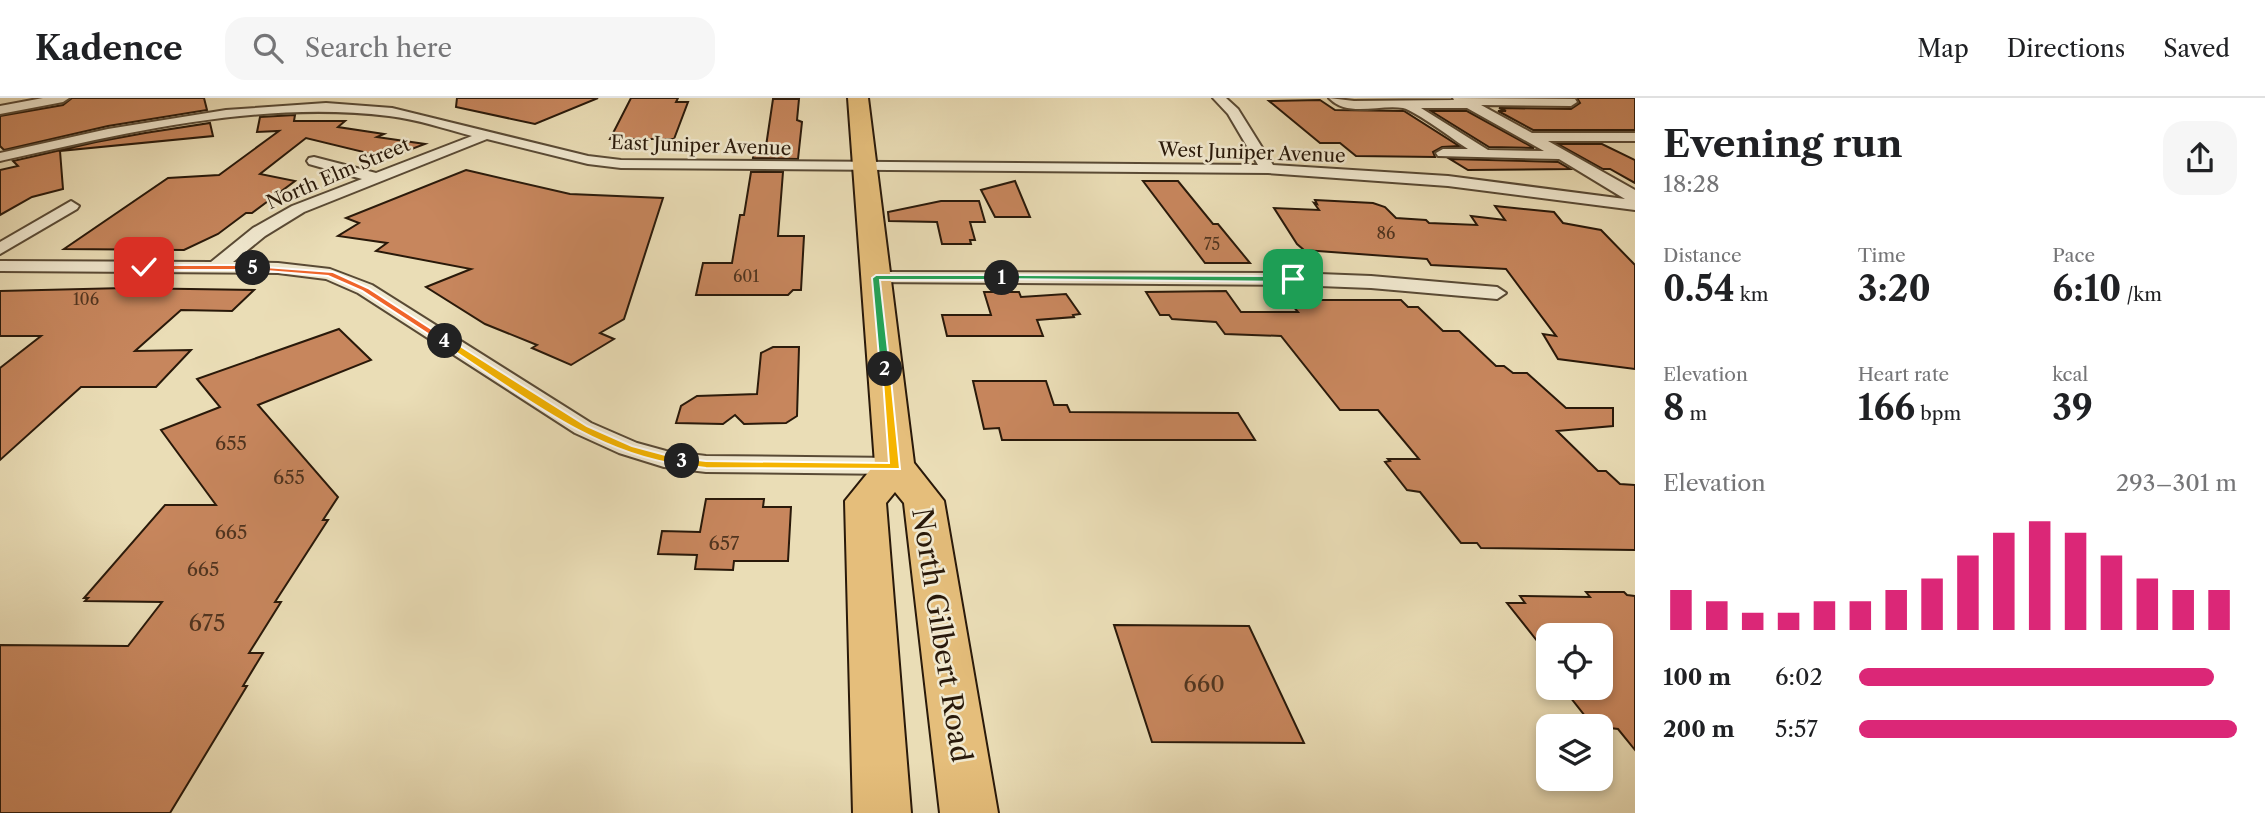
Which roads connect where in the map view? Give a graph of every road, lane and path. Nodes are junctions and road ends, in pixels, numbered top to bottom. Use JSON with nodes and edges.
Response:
{"nodes":[{"id":1,"x":63,"y":98,"type":"edge"},
{"id":2,"x":229,"y":98,"type":"edge"},
{"id":3,"x":339,"y":98,"type":"edge"},
{"id":4,"x":858,"y":98,"type":"edge"},
{"id":5,"x":1219,"y":98,"type":"edge"},
{"id":6,"x":1335,"y":98,"type":"edge"},
{"id":7,"x":1401,"y":101,"type":"edge"},
{"id":8,"x":1465,"y":101,"type":"edge"},
{"id":9,"x":1571,"y":102,"type":"dead end"},
{"id":10,"x":326,"y":107,"type":"junction"},
{"id":11,"x":0,"y":110,"type":"edge"},
{"id":12,"x":226,"y":114,"type":"junction"},
{"id":13,"x":486,"y":135,"type":"junction"},
{"id":14,"x":1528,"y":137,"type":"junction"},
{"id":15,"x":1635,"y":137,"type":"edge"},
{"id":16,"x":1443,"y":153,"type":"dead end"},
{"id":17,"x":1486,"y":154,"type":"junction"},
{"id":18,"x":1560,"y":155,"type":"junction"},
{"id":19,"x":0,"y":157,"type":"edge"},
{"id":20,"x":314,"y":161,"type":"dead end"},
{"id":21,"x":865,"y":167,"type":"junction"},
{"id":22,"x":1268,"y":169,"type":"junction"},
{"id":23,"x":377,"y":178,"type":"junction"},
{"id":24,"x":1603,"y":179,"type":"junction"},
{"id":25,"x":1635,"y":180,"type":"edge"},
{"id":26,"x":1585,"y":198,"type":"junction"},
{"id":27,"x":1635,"y":205,"type":"edge"},
{"id":28,"x":71,"y":206,"type":"dead end"},
{"id":29,"x":0,"y":249,"type":"edge"},
{"id":30,"x":0,"y":266,"type":"edge"},
{"id":31,"x":216,"y":267,"type":"junction"},
{"id":32,"x":876,"y":278,"type":"junction"},
{"id":33,"x":1497,"y":293,"type":"dead end"},
{"id":34,"x":895,"y":466,"type":"junction"},
{"id":35,"x":882,"y":813,"type":"edge"},
{"id":36,"x":969,"y":813,"type":"edge"}],
"edges":[{"from":1,"to":11,"type":"street"},
{"from":2,"to":12,"type":"street"},
{"from":3,"to":10,"type":"street"},
{"from":4,"to":21,"type":"main road"},
{"from":5,"to":22,"type":"street"},
{"from":6,"to":7,"type":"street"},
{"from":7,"to":8,"type":"street"},
{"from":7,"to":17,"type":"street"},
{"from":8,"to":9,"type":"street"},
{"from":8,"to":14,"type":"street"},
{"from":10,"to":12,"type":"street","name":"East Juniper Avenue"},
{"from":10,"to":13,"type":"street","name":"East Juniper Avenue"},
{"from":12,"to":19,"type":"street","name":"East Juniper Avenue"},
{"from":13,"to":21,"type":"street","name":"East Juniper Avenue"},
{"from":13,"to":23,"type":"street","name":"North Elm Street"},
{"from":14,"to":15,"type":"street"},
{"from":14,"to":18,"type":"street"},
{"from":16,"to":17,"type":"street"},
{"from":17,"to":18,"type":"street"},
{"from":18,"to":24,"type":"street"},
{"from":20,"to":23,"type":"street"},
{"from":21,"to":22,"type":"street","name":"West Juniper Avenue"},
{"from":21,"to":32,"type":"main road"},
{"from":22,"to":26,"type":"street","name":"West Juniper Avenue"},
{"from":23,"to":31,"type":"street","name":"North Elm Street"},
{"from":24,"to":25,"type":"street"},
{"from":24,"to":26,"type":"street"},
{"from":24,"to":27,"type":"street"},
{"from":26,"to":27,"type":"street","name":"West Juniper Avenue"},
{"from":28,"to":29,"type":"street"},
{"from":30,"to":31,"type":"street"},
{"from":31,"to":34,"type":"street"},
{"from":32,"to":33,"type":"street"},
{"from":32,"to":34,"type":"main road"},
{"from":34,"to":35,"type":"main road"},
{"from":34,"to":36,"type":"main road","name":"North Gilbert Road"}]}
